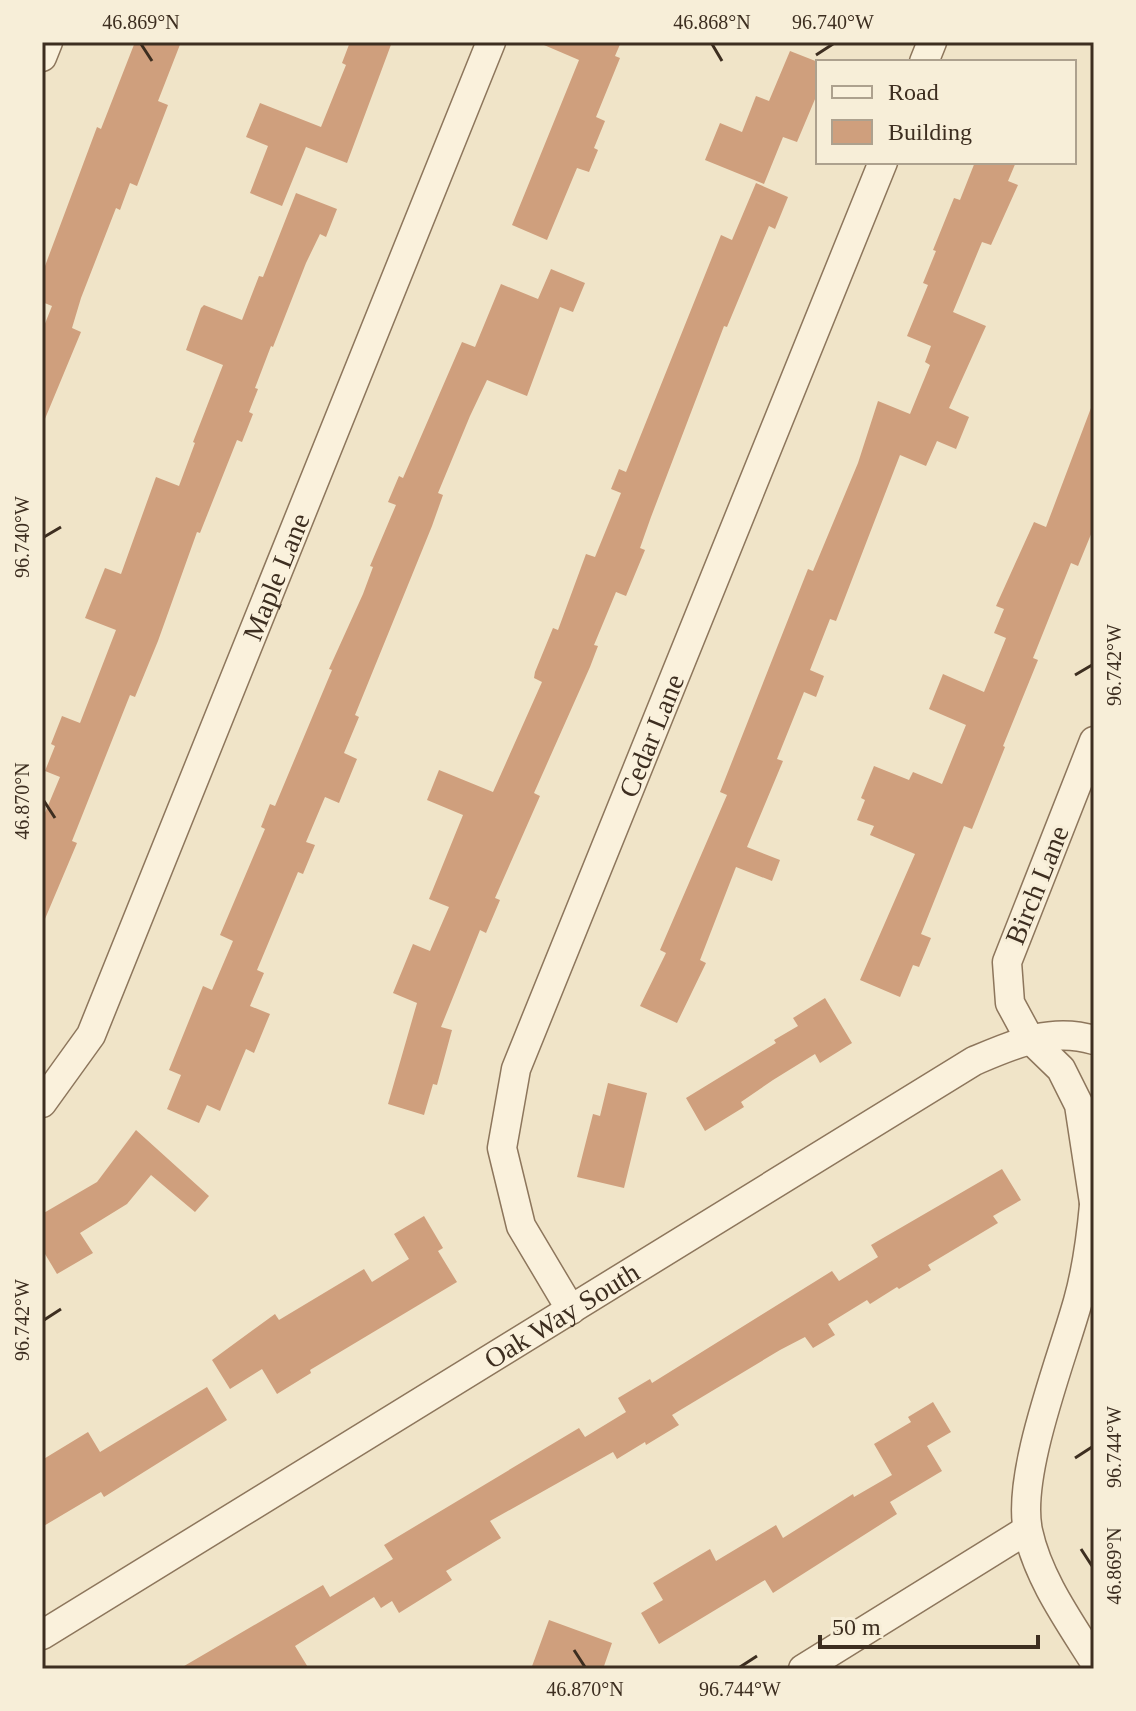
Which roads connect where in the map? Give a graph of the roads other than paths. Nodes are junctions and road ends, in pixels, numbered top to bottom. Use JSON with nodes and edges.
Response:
{"nodes":[{"id":1,"x":48,"y":42,"type":"edge"},
{"id":2,"x":491,"y":42,"type":"edge"},
{"id":3,"x":42,"y":57,"type":"edge"},
{"id":4,"x":882,"y":164,"type":"edge"},
{"id":5,"x":1094,"y":741,"type":"edge"},
{"id":6,"x":1029,"y":1038,"type":"junction"},
{"id":7,"x":1094,"y":1040,"type":"edge"},
{"id":8,"x":42,"y":1103,"type":"edge"},
{"id":9,"x":1094,"y":1204,"type":"edge"},
{"id":10,"x":571,"y":1310,"type":"junction"},
{"id":11,"x":1027,"y":1530,"type":"junction"},
{"id":12,"x":42,"y":1635,"type":"edge"},
{"id":13,"x":1094,"y":1661,"type":"edge"},
{"id":14,"x":803,"y":1669,"type":"edge"}],
"edges":[{"from":1,"to":3,"type":"street"},
{"from":2,"to":8,"type":"street","name":"Maple Lane"},
{"from":4,"to":10,"type":"street","name":"Cedar Lane"},
{"from":5,"to":6,"type":"street","name":"Birch Lane"},
{"from":6,"to":7,"type":"street","name":"Oak Way South"},
{"from":6,"to":9,"type":"street","name":"Birch Lane"},
{"from":6,"to":10,"type":"street","name":"Oak Way South"},
{"from":9,"to":11,"type":"street","name":"Birch Lane"},
{"from":10,"to":12,"type":"street","name":"Oak Way South"},
{"from":11,"to":13,"type":"street","name":"Birch Lane"},
{"from":11,"to":14,"type":"street"}]}
